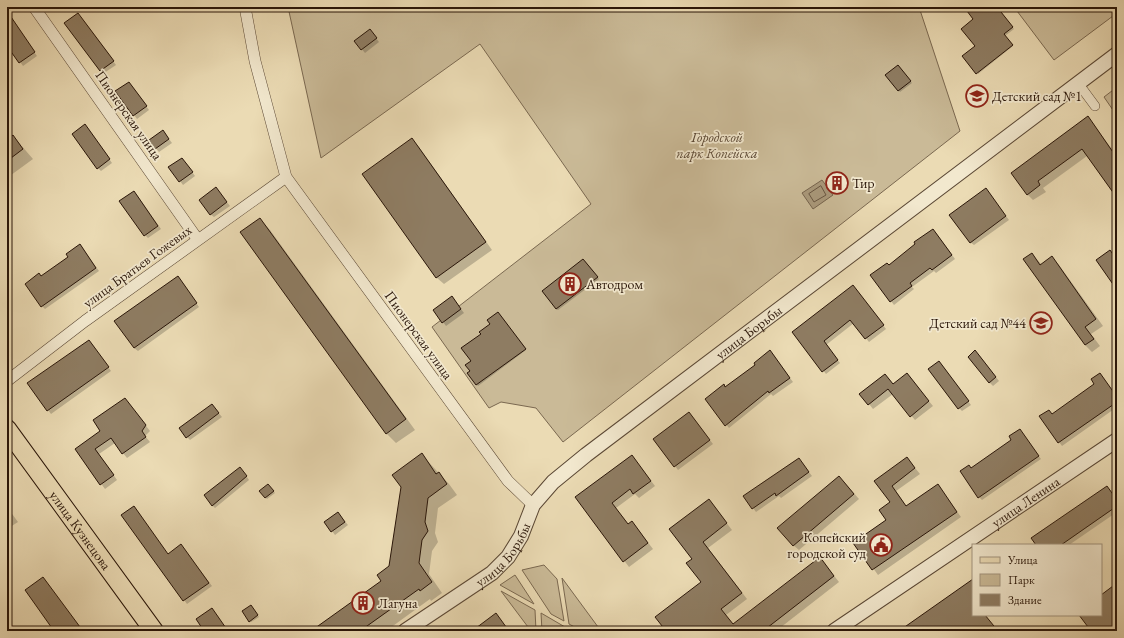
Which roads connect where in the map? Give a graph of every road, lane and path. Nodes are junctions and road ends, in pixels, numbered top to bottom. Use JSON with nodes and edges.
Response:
{"nodes":[{"id":1,"x":34,"y":7,"type":"edge"},
{"id":2,"x":245,"y":7,"type":"edge"},
{"id":3,"x":1117,"y":54,"type":"edge"},
{"id":4,"x":1078,"y":83,"type":"junction"},
{"id":5,"x":1096,"y":106,"type":"dead end"},
{"id":6,"x":286,"y":177,"type":"junction"},
{"id":7,"x":198,"y":240,"type":"junction"},
{"id":8,"x":7,"y":380,"type":"edge"},
{"id":9,"x":7,"y":429,"type":"edge"},
{"id":10,"x":1117,"y":440,"type":"edge"},
{"id":11,"x":533,"y":505,"type":"junction"},
{"id":12,"x":154,"y":631,"type":"edge"},
{"id":13,"x":405,"y":631,"type":"edge"},
{"id":14,"x":834,"y":631,"type":"edge"}],
"edges":[{"from":1,"to":7,"type":"street","name":"Пионерская улица"},
{"from":2,"to":6,"type":"street"},
{"from":3,"to":4,"type":"street","name":"улица Борьбы"},
{"from":4,"to":5,"type":"street"},
{"from":4,"to":11,"type":"street","name":"улица Борьбы"},
{"from":6,"to":7,"type":"street","name":"улица Братьев Гожевых"},
{"from":6,"to":11,"type":"street","name":"Пионерская улица"},
{"from":7,"to":8,"type":"street","name":"улица Братьев Гожевых"},
{"from":9,"to":12,"type":"main road","name":"улица Кузнецова"},
{"from":10,"to":14,"type":"street","name":"улица Ленина"},
{"from":11,"to":13,"type":"street","name":"улица Борьбы"}]}
